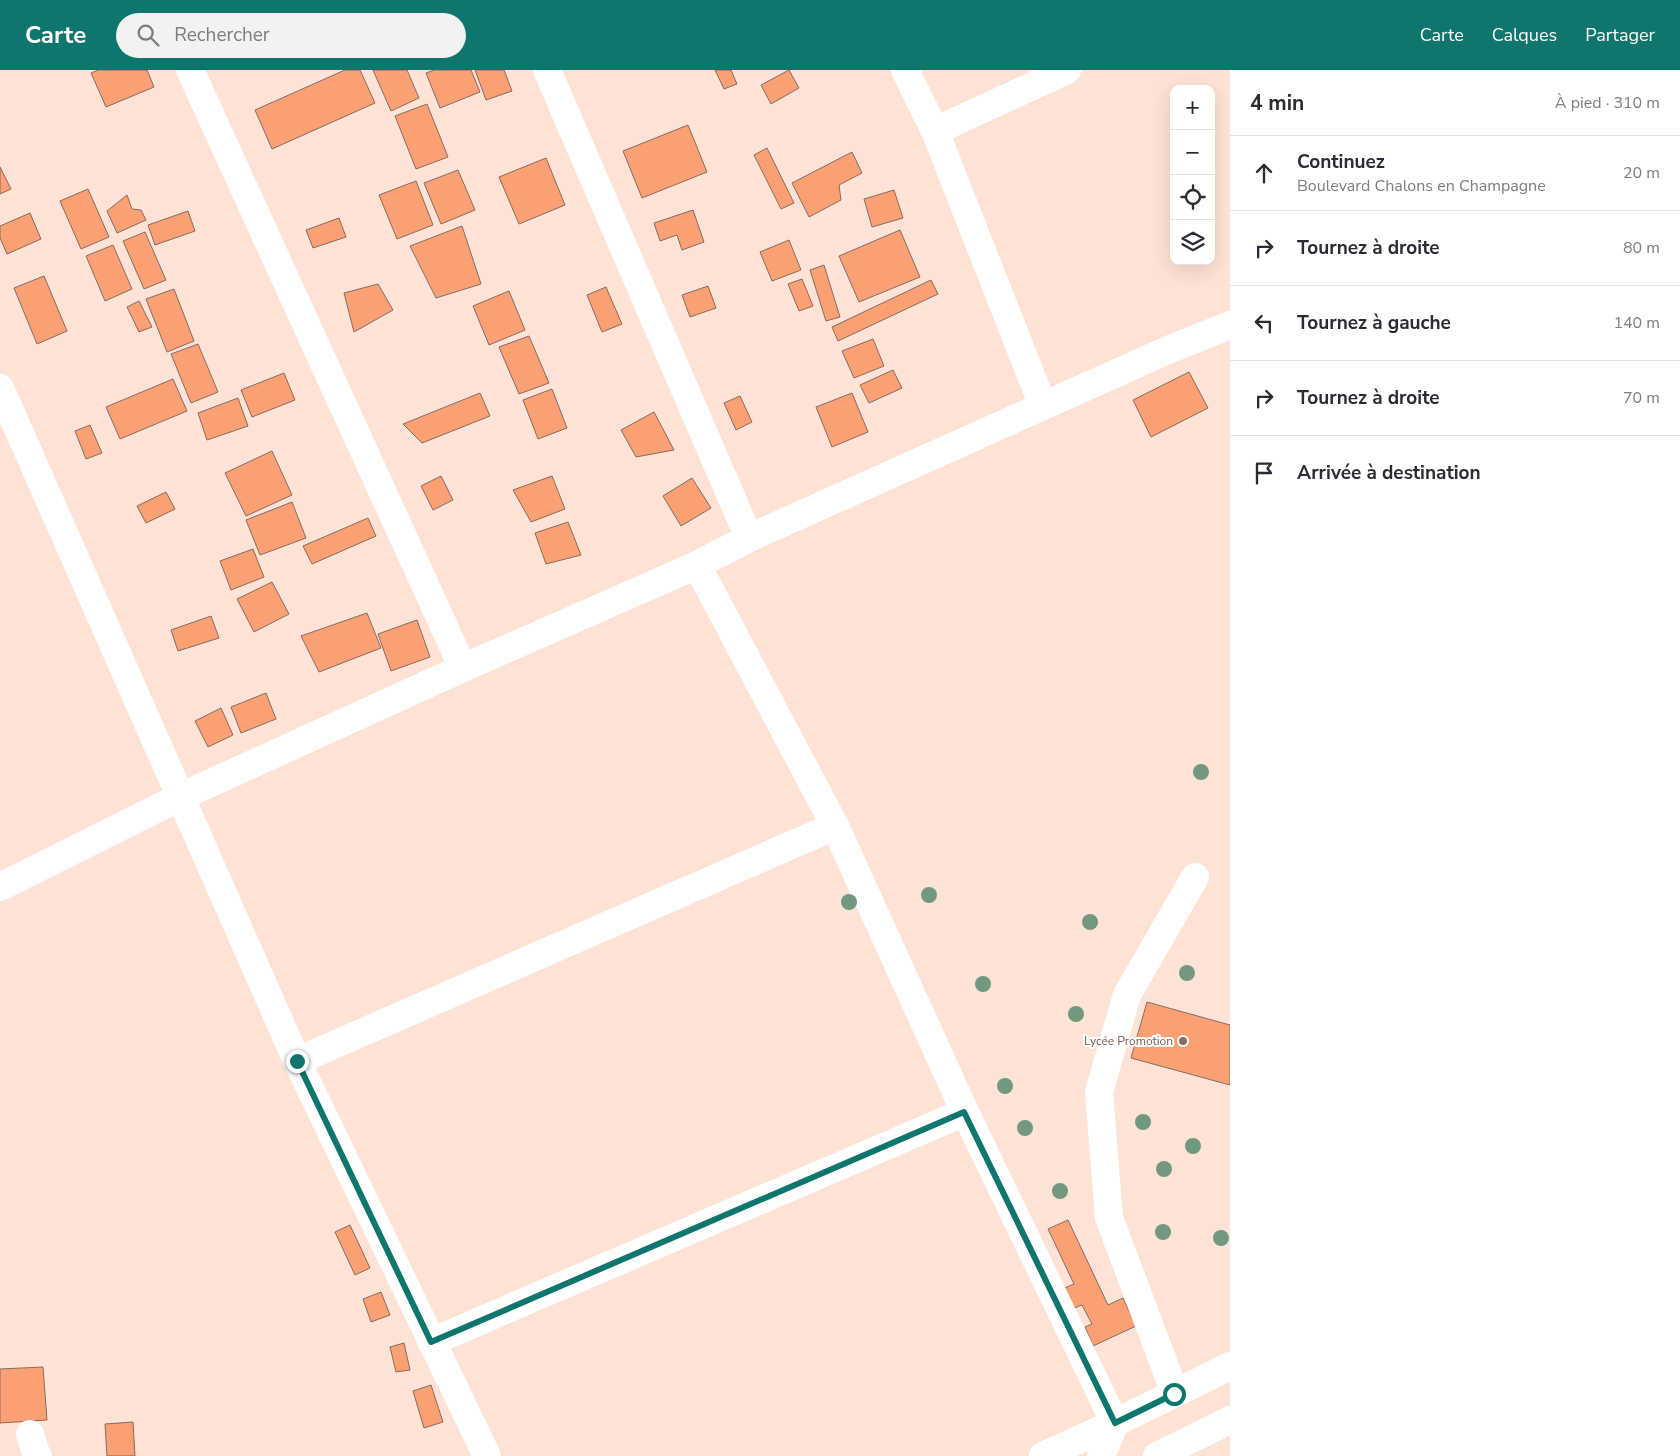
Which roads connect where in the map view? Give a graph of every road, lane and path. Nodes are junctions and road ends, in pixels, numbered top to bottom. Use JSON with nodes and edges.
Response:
{"nodes":[{"id":1,"x":190,"y":70,"type":"edge"},
{"id":2,"x":547,"y":70,"type":"edge"},
{"id":3,"x":906,"y":70,"type":"edge"},
{"id":4,"x":1066,"y":70,"type":"edge"},
{"id":5,"x":935,"y":131,"type":"junction"},
{"id":6,"x":1230,"y":325,"type":"edge"},
{"id":7,"x":0,"y":388,"type":"edge"},
{"id":8,"x":1043,"y":406,"type":"junction"},
{"id":9,"x":749,"y":538,"type":"junction"},
{"id":10,"x":696,"y":565,"type":"junction"},
{"id":11,"x":463,"y":668,"type":"junction"},
{"id":12,"x":180,"y":797,"type":"junction"},
{"id":13,"x":835,"y":826,"type":"junction"},
{"id":14,"x":1195,"y":877,"type":"dead end"},
{"id":15,"x":0,"y":887,"type":"edge"},
{"id":16,"x":297,"y":1061,"type":"junction"},
{"id":17,"x":964,"y":1112,"type":"junction"},
{"id":18,"x":431,"y":1342,"type":"junction"},
{"id":19,"x":1230,"y":1366,"type":"edge"},
{"id":20,"x":1174,"y":1394,"type":"junction"},
{"id":21,"x":1230,"y":1420,"type":"edge"},
{"id":22,"x":1115,"y":1423,"type":"junction"},
{"id":23,"x":487,"y":1456,"type":"edge"},
{"id":24,"x":1043,"y":1456,"type":"edge"},
{"id":25,"x":1101,"y":1456,"type":"edge"},
{"id":26,"x":1157,"y":1456,"type":"edge"}],
"edges":[{"from":1,"to":11,"type":"street"},
{"from":2,"to":9,"type":"street"},
{"from":3,"to":5,"type":"street"},
{"from":4,"to":5,"type":"street"},
{"from":5,"to":8,"type":"street"},
{"from":6,"to":8,"type":"street"},
{"from":7,"to":12,"type":"street"},
{"from":8,"to":9,"type":"street"},
{"from":9,"to":10,"type":"street"},
{"from":10,"to":11,"type":"street"},
{"from":10,"to":13,"type":"street"},
{"from":11,"to":12,"type":"street"},
{"from":12,"to":15,"type":"street"},
{"from":12,"to":16,"type":"street"},
{"from":13,"to":16,"type":"street"},
{"from":13,"to":17,"type":"street"},
{"from":14,"to":20,"type":"street"},
{"from":16,"to":18,"type":"street"},
{"from":17,"to":18,"type":"street"},
{"from":17,"to":22,"type":"street"},
{"from":18,"to":23,"type":"street"},
{"from":19,"to":20,"type":"street"},
{"from":20,"to":22,"type":"street"},
{"from":21,"to":26,"type":"street"},
{"from":22,"to":24,"type":"street"},
{"from":22,"to":25,"type":"street"}]}
